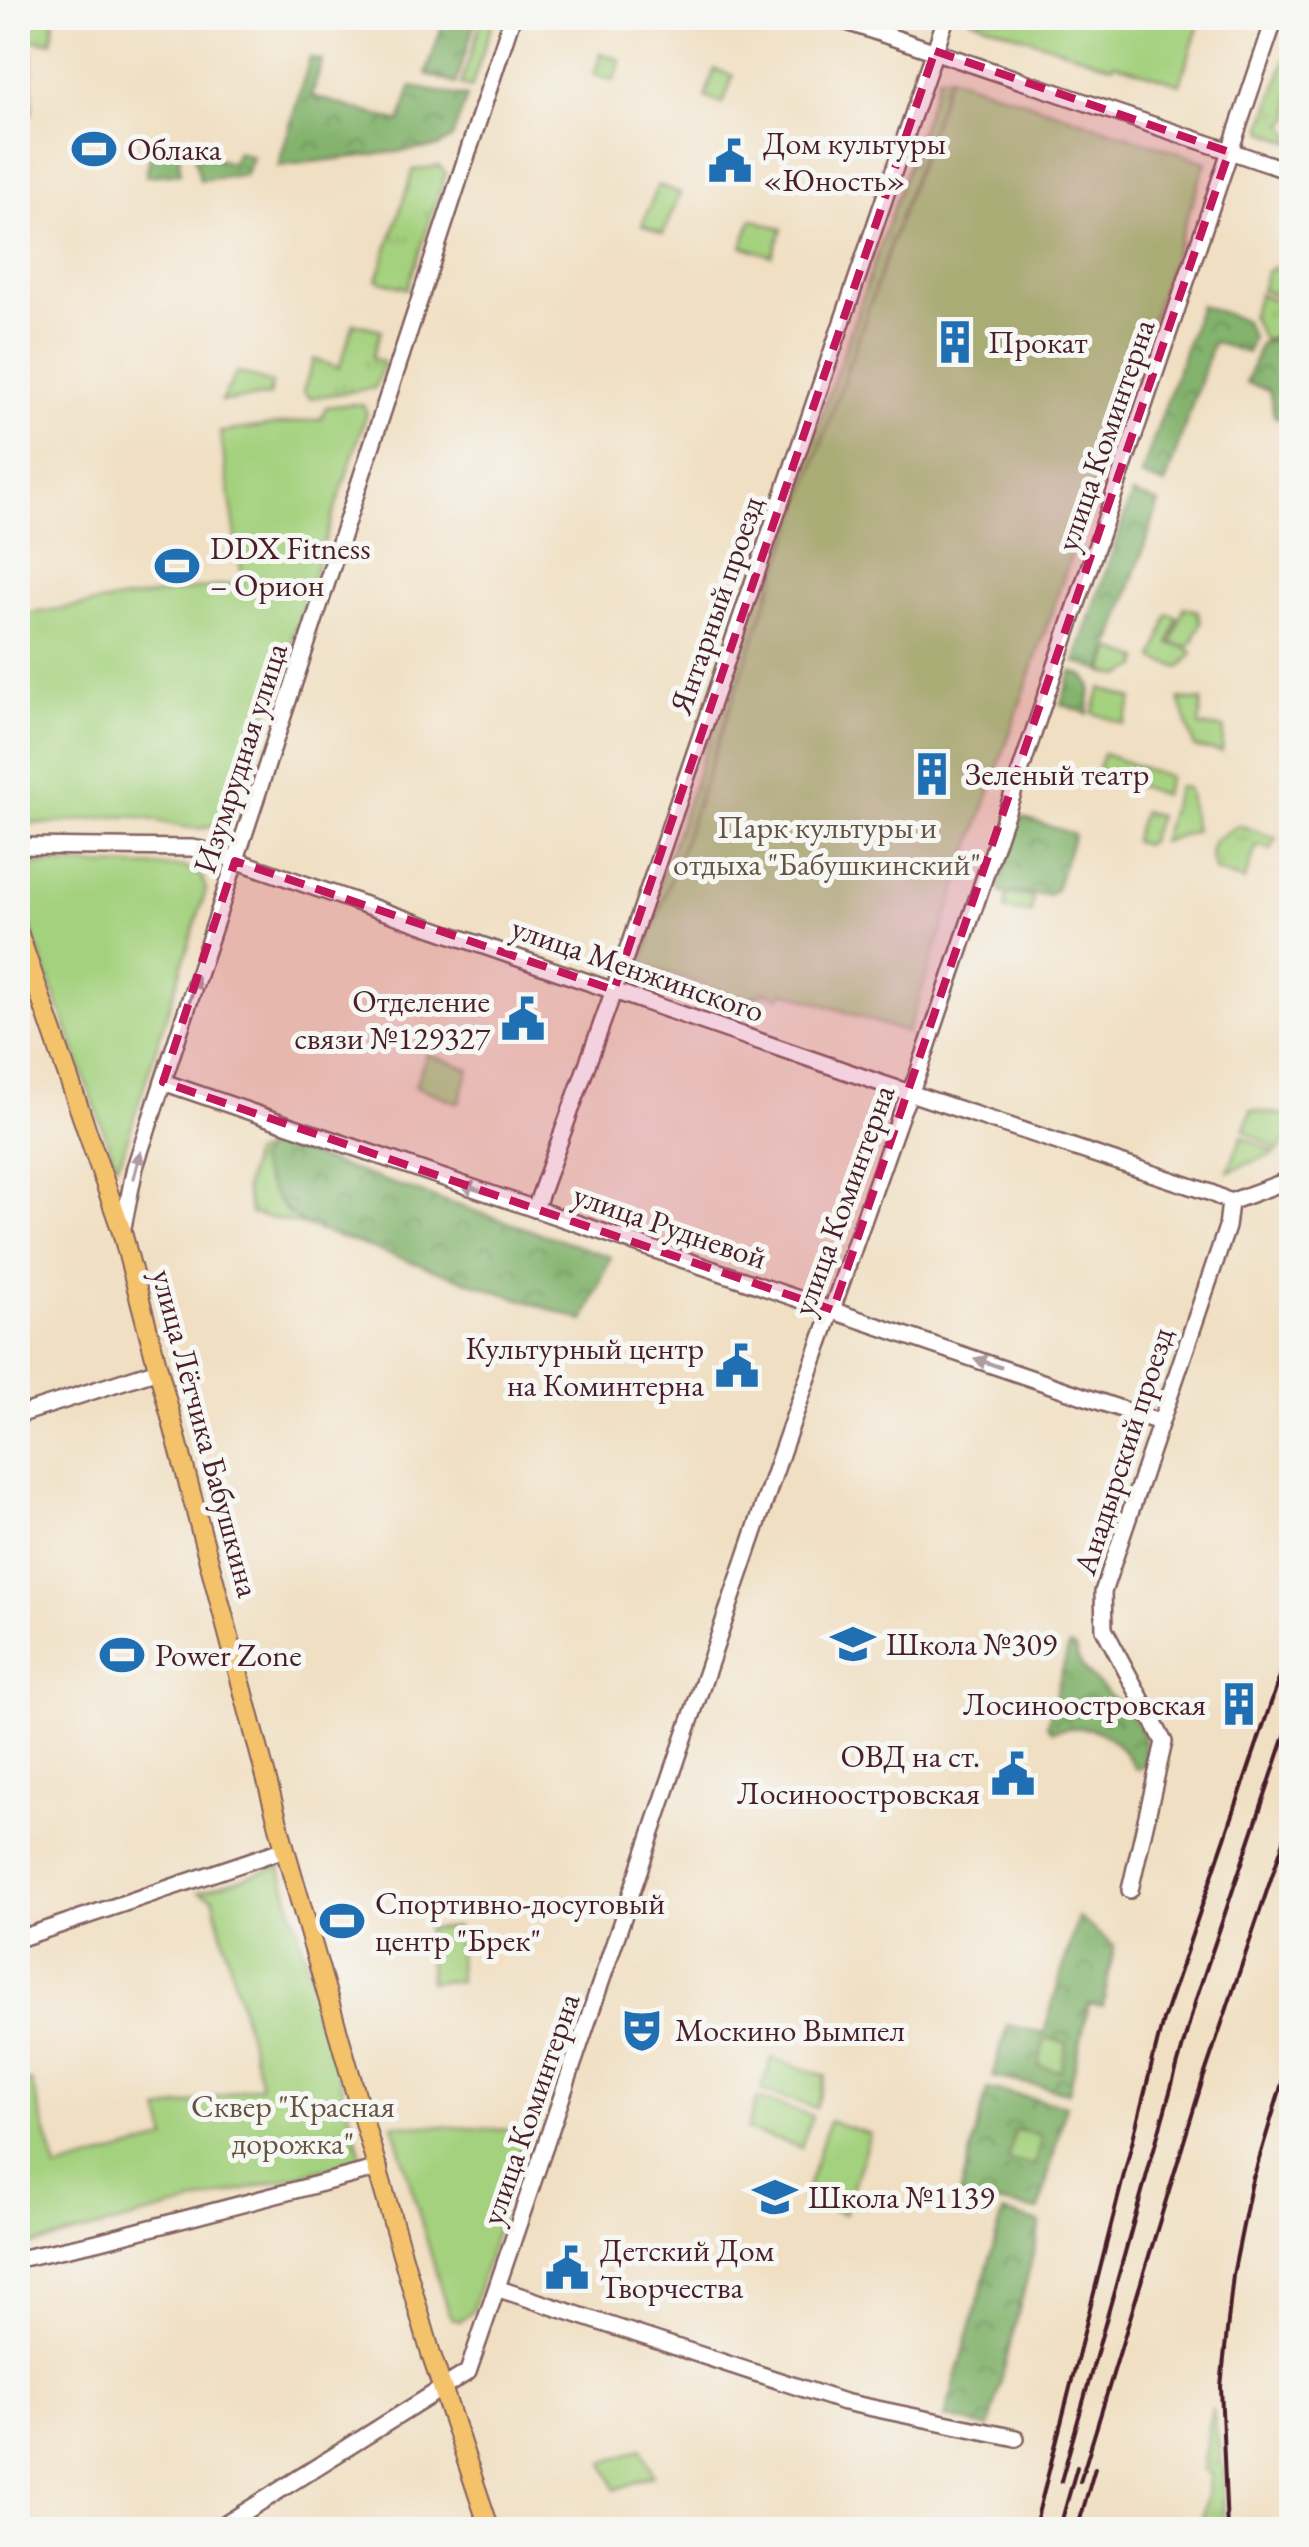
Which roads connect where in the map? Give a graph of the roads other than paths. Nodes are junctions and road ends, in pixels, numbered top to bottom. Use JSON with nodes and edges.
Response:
{"nodes":[{"id":1,"x":512,"y":18,"type":"edge"},
{"id":2,"x":836,"y":18,"type":"edge"},
{"id":3,"x":946,"y":18,"type":"edge"},
{"id":4,"x":1276,"y":18,"type":"edge"},
{"id":5,"x":935,"y":51,"type":"junction"},
{"id":6,"x":1229,"y":152,"type":"junction"},
{"id":7,"x":1292,"y":172,"type":"edge"},
{"id":8,"x":18,"y":846,"type":"edge"},
{"id":9,"x":235,"y":860,"type":"junction"},
{"id":10,"x":18,"y":932,"type":"edge"},
{"id":11,"x":614,"y":990,"type":"junction"},
{"id":12,"x":163,"y":1082,"type":"junction"},
{"id":13,"x":909,"y":1092,"type":"junction"},
{"id":14,"x":1292,"y":1179,"type":"edge"},
{"id":15,"x":1230,"y":1202,"type":"junction"},
{"id":16,"x":535,"y":1209,"type":"junction"},
{"id":17,"x":122,"y":1232,"type":"junction"},
{"id":18,"x":833,"y":1310,"type":"junction"},
{"id":19,"x":158,"y":1370,"type":"junction"},
{"id":20,"x":18,"y":1415,"type":"edge"},
{"id":21,"x":1159,"y":1422,"type":"junction"},
{"id":22,"x":285,"y":1849,"type":"junction"},
{"id":23,"x":1130,"y":1890,"type":"dead end"},
{"id":24,"x":18,"y":1939,"type":"edge"},
{"id":25,"x":379,"y":2168,"type":"junction"},
{"id":26,"x":18,"y":2258,"type":"edge"},
{"id":27,"x":499,"y":2289,"type":"junction"},
{"id":28,"x":443,"y":2389,"type":"junction"},
{"id":29,"x":1016,"y":2438,"type":"dead end"},
{"id":30,"x":216,"y":2530,"type":"edge"},
{"id":31,"x":490,"y":2530,"type":"edge"}],
"edges":[{"from":1,"to":9,"type":"street","name":"Изумрудная улица"},
{"from":2,"to":5,"type":"street"},
{"from":3,"to":5,"type":"street","name":"Янтарный проезд"},
{"from":4,"to":6,"type":"street","name":"улица Коминтерна"},
{"from":5,"to":6,"type":"street"},
{"from":5,"to":11,"type":"street","name":"Янтарный проезд"},
{"from":6,"to":7,"type":"street"},
{"from":6,"to":13,"type":"street","name":"улица Коминтерна"},
{"from":8,"to":9,"type":"street","name":"улица Менжинского"},
{"from":9,"to":11,"type":"street","name":"улица Менжинского"},
{"from":12,"to":9,"type":"street","name":"Изумрудная улица","one_way":true},
{"from":10,"to":17,"type":"main road","name":"улица Лётчика Бабушкина"},
{"from":11,"to":13,"type":"street","name":"улица Менжинского"},
{"from":11,"to":16,"type":"street","name":"Янтарный проезд"},
{"from":16,"to":12,"type":"street","name":"улица Рудневой","one_way":true},
{"from":17,"to":12,"type":"street","name":"Изумрудная улица","one_way":true},
{"from":13,"to":15,"type":"street","name":"улица Менжинского"},
{"from":13,"to":18,"type":"street","name":"улица Коминтерна"},
{"from":14,"to":15,"type":"street"},
{"from":15,"to":21,"type":"street","name":"Анадырский проезд"},
{"from":16,"to":18,"type":"street","name":"улица Рудневой"},
{"from":17,"to":19,"type":"main road","name":"улица Лётчика Бабушкина"},
{"from":21,"to":18,"type":"street","name":"улица Рудневой","one_way":true},
{"from":18,"to":27,"type":"street","name":"улица Коминтерна"},
{"from":19,"to":20,"type":"street"},
{"from":19,"to":22,"type":"main road","name":"улица Лётчика Бабушкина"},
{"from":21,"to":23,"type":"street","name":"Анадырский проезд"},
{"from":22,"to":24,"type":"street"},
{"from":22,"to":25,"type":"main road","name":"улица Лётчика Бабушкина"},
{"from":25,"to":26,"type":"street"},
{"from":25,"to":28,"type":"main road","name":"улица Лётчика Бабушкина"},
{"from":27,"to":28,"type":"street","name":"улица Коминтерна"},
{"from":27,"to":29,"type":"street"},
{"from":28,"to":30,"type":"street","name":"улица Коминтерна"},
{"from":28,"to":31,"type":"main road","name":"улица Лётчика Бабушкина"}]}
